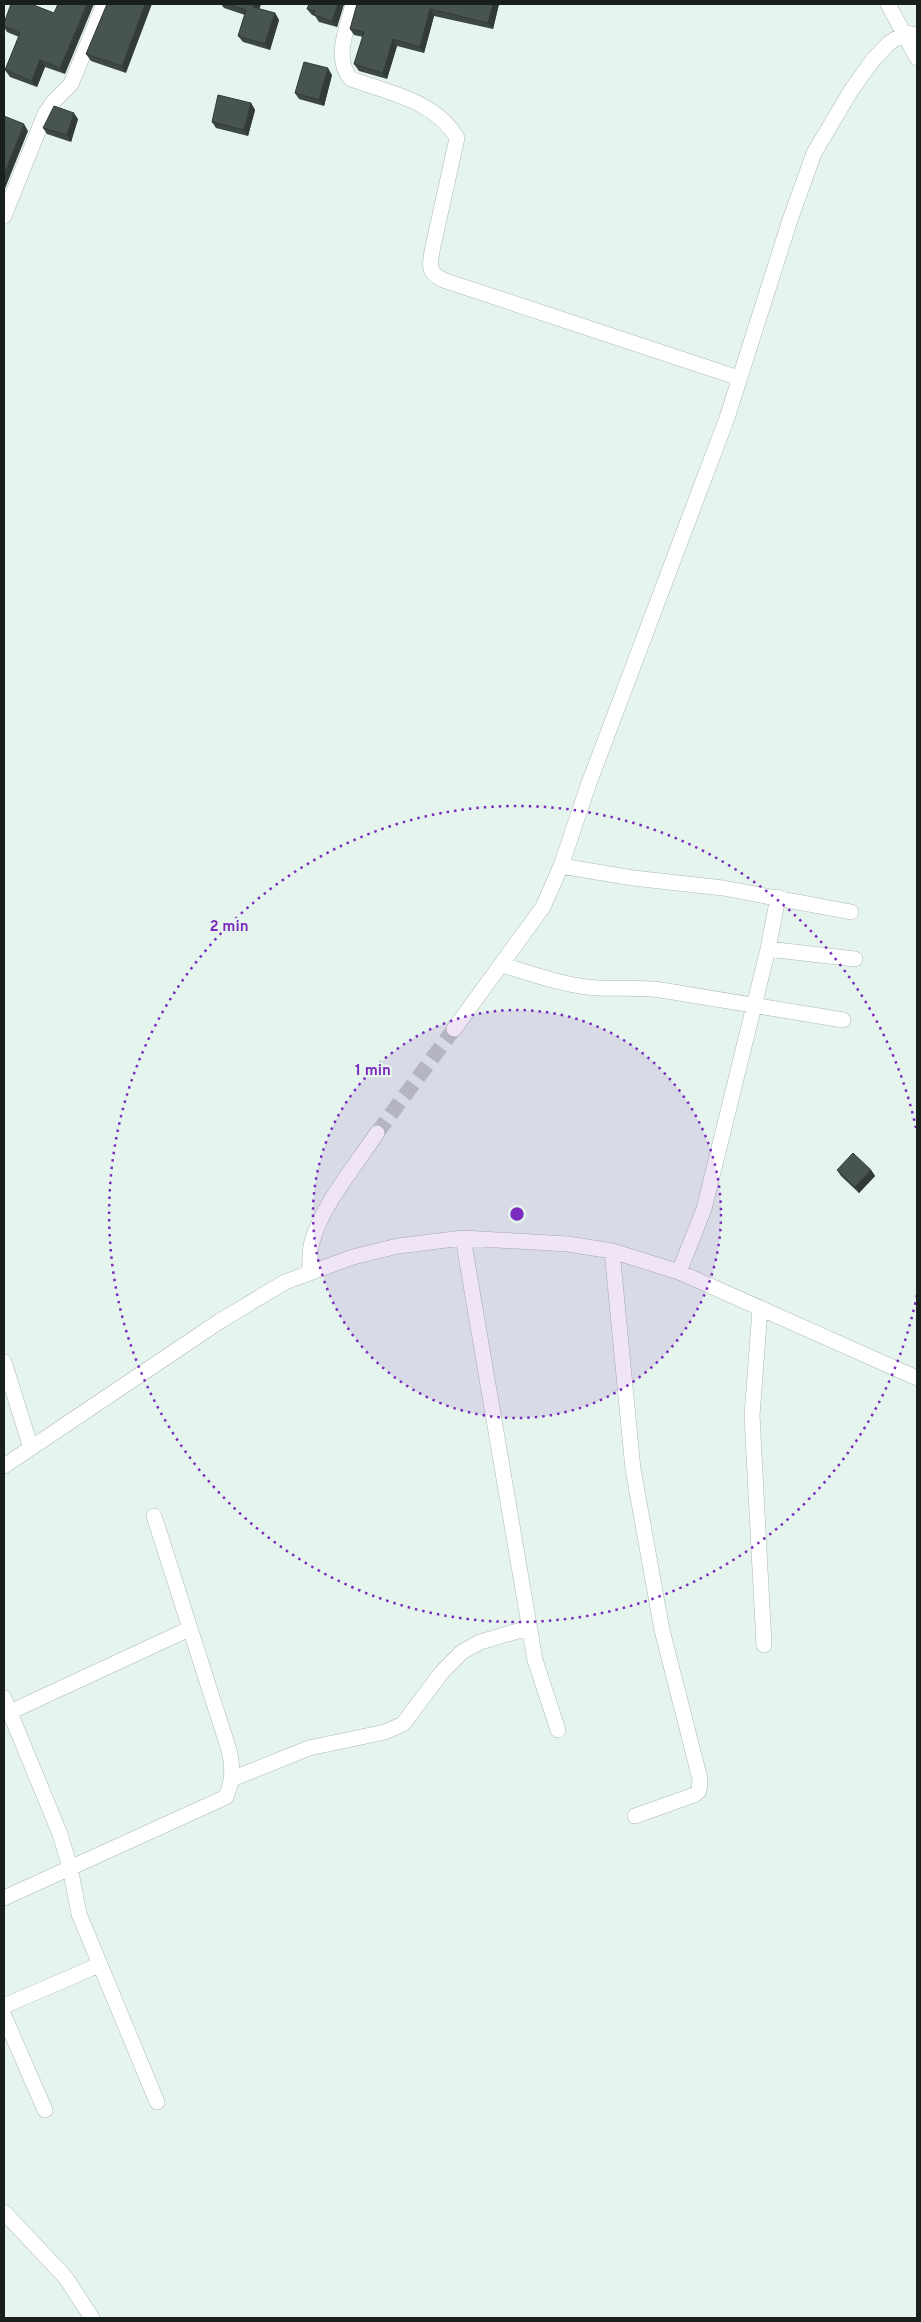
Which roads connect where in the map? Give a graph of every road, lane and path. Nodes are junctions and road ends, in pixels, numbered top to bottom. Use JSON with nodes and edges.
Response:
{"nodes":[{"id":1,"x":104,"y":4,"type":"edge"},
{"id":2,"x":352,"y":4,"type":"edge"},
{"id":3,"x":888,"y":4,"type":"edge"},
{"id":4,"x":911,"y":34,"type":"edge"},
{"id":5,"x":917,"y":58,"type":"edge"},
{"id":6,"x":4,"y":216,"type":"edge"},
{"id":7,"x":739,"y":378,"type":"junction"},
{"id":8,"x":561,"y":866,"type":"junction"},
{"id":9,"x":778,"y":897,"type":"junction"},
{"id":10,"x":851,"y":912,"type":"dead end"},
{"id":11,"x":768,"y":949,"type":"junction"},
{"id":12,"x":855,"y":959,"type":"dead end"},
{"id":13,"x":502,"y":965,"type":"junction"},
{"id":14,"x":754,"y":1005,"type":"junction"},
{"id":15,"x":843,"y":1020,"type":"dead end"},
{"id":16,"x":454,"y":1029,"type":"tunnel mouth"},
{"id":17,"x":377,"y":1133,"type":"tunnel mouth"},
{"id":18,"x":463,"y":1238,"type":"junction"},
{"id":19,"x":612,"y":1252,"type":"junction"},
{"id":20,"x":679,"y":1272,"type":"junction"},
{"id":21,"x":310,"y":1273,"type":"junction"},
{"id":22,"x":760,"y":1309,"type":"junction"},
{"id":23,"x":4,"y":1362,"type":"edge"},
{"id":24,"x":917,"y":1378,"type":"edge"},
{"id":25,"x":31,"y":1448,"type":"junction"},
{"id":26,"x":4,"y":1466,"type":"edge"},
{"id":27,"x":154,"y":1516,"type":"dead end"},
{"id":28,"x":528,"y":1628,"type":"junction"},
{"id":29,"x":189,"y":1629,"type":"junction"},
{"id":30,"x":764,"y":1645,"type":"dead end"},
{"id":31,"x":4,"y":1698,"type":"edge"},
{"id":32,"x":10,"y":1712,"type":"junction"},
{"id":33,"x":558,"y":1730,"type":"dead end"},
{"id":34,"x":232,"y":1779,"type":"junction"},
{"id":35,"x":635,"y":1816,"type":"dead end"},
{"id":36,"x":70,"y":1867,"type":"junction"},
{"id":37,"x":4,"y":1898,"type":"edge"},
{"id":38,"x":99,"y":1965,"type":"junction"},
{"id":39,"x":4,"y":2006,"type":"edge"},
{"id":40,"x":4,"y":2016,"type":"edge"},
{"id":41,"x":157,"y":2102,"type":"dead end"},
{"id":42,"x":45,"y":2110,"type":"dead end"},
{"id":43,"x":7,"y":2222,"type":"edge"},
{"id":44,"x":92,"y":2318,"type":"edge"}],
"edges":[{"from":1,"to":6,"type":"street"},
{"from":2,"to":7,"type":"street"},
{"from":3,"to":4,"type":"street"},
{"from":4,"to":5,"type":"street"},
{"from":4,"to":7,"type":"street"},
{"from":7,"to":8,"type":"street"},
{"from":8,"to":9,"type":"street"},
{"from":8,"to":13,"type":"street"},
{"from":9,"to":10,"type":"street"},
{"from":9,"to":11,"type":"street"},
{"from":11,"to":12,"type":"street"},
{"from":11,"to":14,"type":"street"},
{"from":13,"to":14,"type":"street"},
{"from":13,"to":16,"type":"street"},
{"from":14,"to":15,"type":"street"},
{"from":14,"to":20,"type":"street"},
{"from":17,"to":21,"type":"street"},
{"from":18,"to":19,"type":"street"},
{"from":18,"to":21,"type":"street"},
{"from":18,"to":28,"type":"street"},
{"from":19,"to":20,"type":"street"},
{"from":19,"to":35,"type":"street"},
{"from":20,"to":22,"type":"street"},
{"from":21,"to":25,"type":"street"},
{"from":22,"to":24,"type":"street"},
{"from":22,"to":30,"type":"street"},
{"from":23,"to":25,"type":"street"},
{"from":25,"to":26,"type":"street"},
{"from":27,"to":29,"type":"street"},
{"from":28,"to":33,"type":"street"},
{"from":28,"to":34,"type":"street"},
{"from":29,"to":32,"type":"street"},
{"from":29,"to":34,"type":"street"},
{"from":31,"to":32,"type":"street"},
{"from":32,"to":36,"type":"street"},
{"from":34,"to":36,"type":"street"},
{"from":36,"to":37,"type":"street"},
{"from":36,"to":38,"type":"street"},
{"from":38,"to":39,"type":"street"},
{"from":38,"to":41,"type":"street"},
{"from":40,"to":42,"type":"street"},
{"from":43,"to":44,"type":"street"}]}
